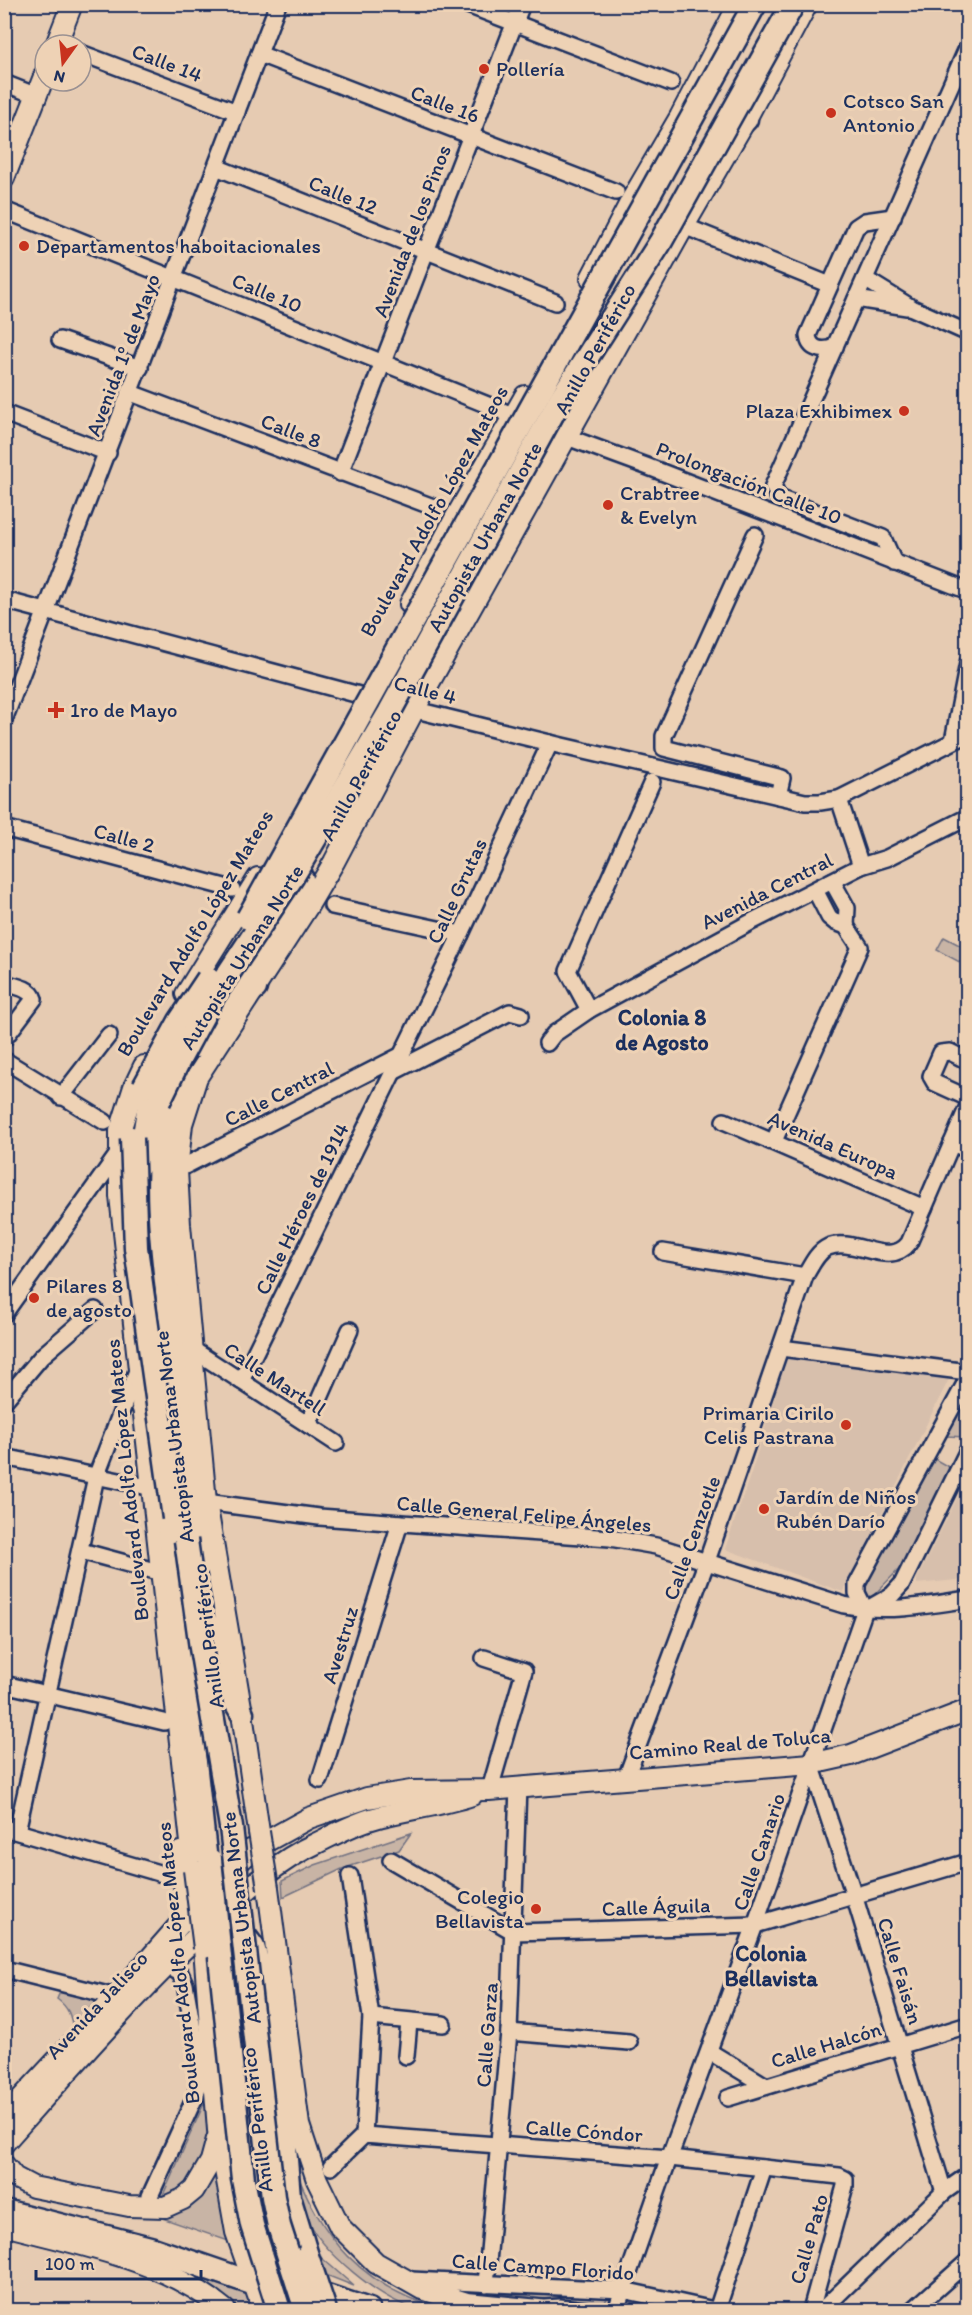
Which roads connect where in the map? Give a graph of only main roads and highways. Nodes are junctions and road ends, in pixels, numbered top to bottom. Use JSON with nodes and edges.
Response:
{"nodes":[{"id":1,"x":72,"y":4,"type":"edge"},
{"id":2,"x":739,"y":4,"type":"edge"},
{"id":3,"x":755,"y":4,"type":"edge"},
{"id":4,"x":764,"y":4,"type":"edge"},
{"id":5,"x":787,"y":4,"type":"edge"},
{"id":6,"x":793,"y":4,"type":"edge"},
{"id":7,"x":807,"y":4,"type":"edge"},
{"id":8,"x":62,"y":33,"type":"edge"},
{"id":9,"x":38,"y":93,"type":"edge"},
{"id":10,"x":746,"y":119,"type":"junction"},
{"id":11,"x":652,"y":165,"type":"junction"},
{"id":12,"x":694,"y":169,"type":"junction"},
{"id":13,"x":4,"y":178,"type":"edge"},
{"id":14,"x":639,"y":226,"type":"junction"},
{"id":15,"x":554,"y":423,"type":"junction"},
{"id":16,"x":528,"y":431,"type":"junction"},
{"id":17,"x":389,"y":702,"type":"junction"},
{"id":18,"x":255,"y":988,"type":"junction"},
{"id":19,"x":213,"y":1020,"type":"junction"},
{"id":20,"x":144,"y":1365,"type":"junction"},
{"id":21,"x":143,"y":1406,"type":"joint"},
{"id":22,"x":208,"y":1625,"type":"junction"},
{"id":23,"x":168,"y":1635,"type":"junction"},
{"id":24,"x":968,"y":1710,"type":"edge"},
{"id":25,"x":242,"y":1713,"type":"junction"},
{"id":26,"x":490,"y":1790,"type":"junction"},
{"id":27,"x":241,"y":1848,"type":"junction"},
{"id":28,"x":194,"y":1868,"type":"junction"},
{"id":29,"x":262,"y":1884,"type":"junction"},
{"id":30,"x":188,"y":1915,"type":"junction"},
{"id":31,"x":240,"y":1922,"type":"junction"},
{"id":32,"x":207,"y":1940,"type":"junction"},
{"id":33,"x":121,"y":2001,"type":"junction"},
{"id":34,"x":4,"y":2117,"type":"edge"},
{"id":35,"x":218,"y":2130,"type":"junction"},
{"id":36,"x":4,"y":2143,"type":"edge"},
{"id":37,"x":4,"y":2165,"type":"edge"},
{"id":38,"x":7,"y":2210,"type":"edge"},
{"id":39,"x":68,"y":2226,"type":"junction"},
{"id":40,"x":160,"y":2269,"type":"junction"},
{"id":41,"x":313,"y":2306,"type":"edge"},
{"id":42,"x":225,"y":2310,"type":"edge"},
{"id":43,"x":263,"y":2310,"type":"edge"},
{"id":44,"x":273,"y":2310,"type":"edge"},
{"id":45,"x":279,"y":2310,"type":"edge"},
{"id":46,"x":369,"y":2310,"type":"edge"},
{"id":47,"x":534,"y":2310,"type":"edge"}],
"edges":[{"from":1,"to":8,"type":"main road"},
{"from":2,"to":11,"type":"main road","name":"Boulevard Adolfo López Mateos"},
{"from":3,"to":45,"type":"highway","name":"Autopista Urbana Norte","bridge":true},
{"from":4,"to":14,"type":"highway","name":"Anillo Periférico"},
{"from":5,"to":12,"type":"highway","name":"Anillo Periférico"},
{"from":6,"to":41,"type":"highway","name":"Autopista Urbana Norte","bridge":true},
{"from":7,"to":10,"type":"main road","name":"Boulevard Adolfo López Mateos"},
{"from":9,"to":13,"type":"main road"},
{"from":10,"to":12,"type":"highway"},
{"from":10,"to":15,"type":"main road","name":"Boulevard Adolfo López Mateos"},
{"from":11,"to":14,"type":"highway"},
{"from":11,"to":16,"type":"main road","name":"Boulevard Adolfo López Mateos"},
{"from":12,"to":15,"type":"highway","name":"Anillo Periférico"},
{"from":14,"to":15,"type":"highway","name":"Anillo Periférico"},
{"from":15,"to":16,"type":"highway","name":"Anillo Periférico"},
{"from":15,"to":17,"type":"main road","name":"Boulevard Adolfo López Mateos"},
{"from":16,"to":17,"type":"highway","name":"Anillo Periférico"},
{"from":16,"to":17,"type":"main road","name":"Boulevard Adolfo López Mateos"},
{"from":17,"to":18,"type":"main road","name":"Boulevard Adolfo López Mateos"},
{"from":17,"to":19,"type":"highway","name":"Anillo Periférico"},
{"from":17,"to":20,"type":"highway","name":"Anillo Periférico"},
{"from":17,"to":20,"type":"main road","name":"Boulevard Adolfo López Mateos"},
{"from":18,"to":19,"type":"highway"},
{"from":18,"to":25,"type":"main road","name":"Boulevard Adolfo López Mateos"},
{"from":19,"to":22,"type":"highway","name":"Anillo Periférico"},
{"from":20,"to":21,"type":"highway"},
{"from":20,"to":28,"type":"highway","name":"Anillo Periférico"},
{"from":21,"to":23,"type":"main road","name":"Boulevard Adolfo López Mateos"},
{"from":22,"to":25,"type":"highway"},
{"from":22,"to":27,"type":"highway","name":"Anillo Periférico"},
{"from":23,"to":28,"type":"main road","name":"Boulevard Adolfo López Mateos"},
{"from":23,"to":28,"type":"main road"},
{"from":24,"to":26,"type":"main road","name":"Camino Real de Toluca"},
{"from":25,"to":29,"type":"main road","name":"Boulevard Adolfo López Mateos","bridge":true},
{"from":26,"to":27,"type":"main road","name":"Camino Real de Toluca"},
{"from":26,"to":29,"type":"main road","name":"Camino Real de Toluca"},
{"from":27,"to":30,"type":"main road","name":"Avenida Jalisco"},
{"from":27,"to":31,"type":"highway","name":"Anillo Periférico","bridge":true},
{"from":28,"to":30,"type":"main road"},
{"from":28,"to":32,"type":"highway","name":"Anillo Periférico"},
{"from":29,"to":32,"type":"main road","name":"Avenida Jalisco"},
{"from":29,"to":47,"type":"main road","name":"Boulevard Adolfo López Mateos"},
{"from":30,"to":32,"type":"main road"},
{"from":30,"to":33,"type":"main road","name":"Avenida Jalisco"},
{"from":31,"to":41,"type":"highway","bridge":true},
{"from":31,"to":41,"type":"highway","name":"Anillo Periférico"},
{"from":32,"to":33,"type":"main road","name":"Avenida Jalisco"},
{"from":32,"to":35,"type":"main road","name":"Boulevard Adolfo López Mateos"},
{"from":32,"to":44,"type":"highway","name":"Anillo Periférico"},
{"from":33,"to":34,"type":"main road","name":"Avenida Jalisco"},
{"from":33,"to":36,"type":"main road","name":"Avenida Jalisco"},
{"from":35,"to":37,"type":"main road"},
{"from":35,"to":43,"type":"main road","name":"Boulevard Adolfo López Mateos"},
{"from":38,"to":39,"type":"highway"},
{"from":38,"to":39,"type":"highway"},
{"from":38,"to":40,"type":"main road"},
{"from":39,"to":40,"type":"highway"},
{"from":40,"to":42,"type":"main road"},
{"from":41,"to":46,"type":"highway"}]}
